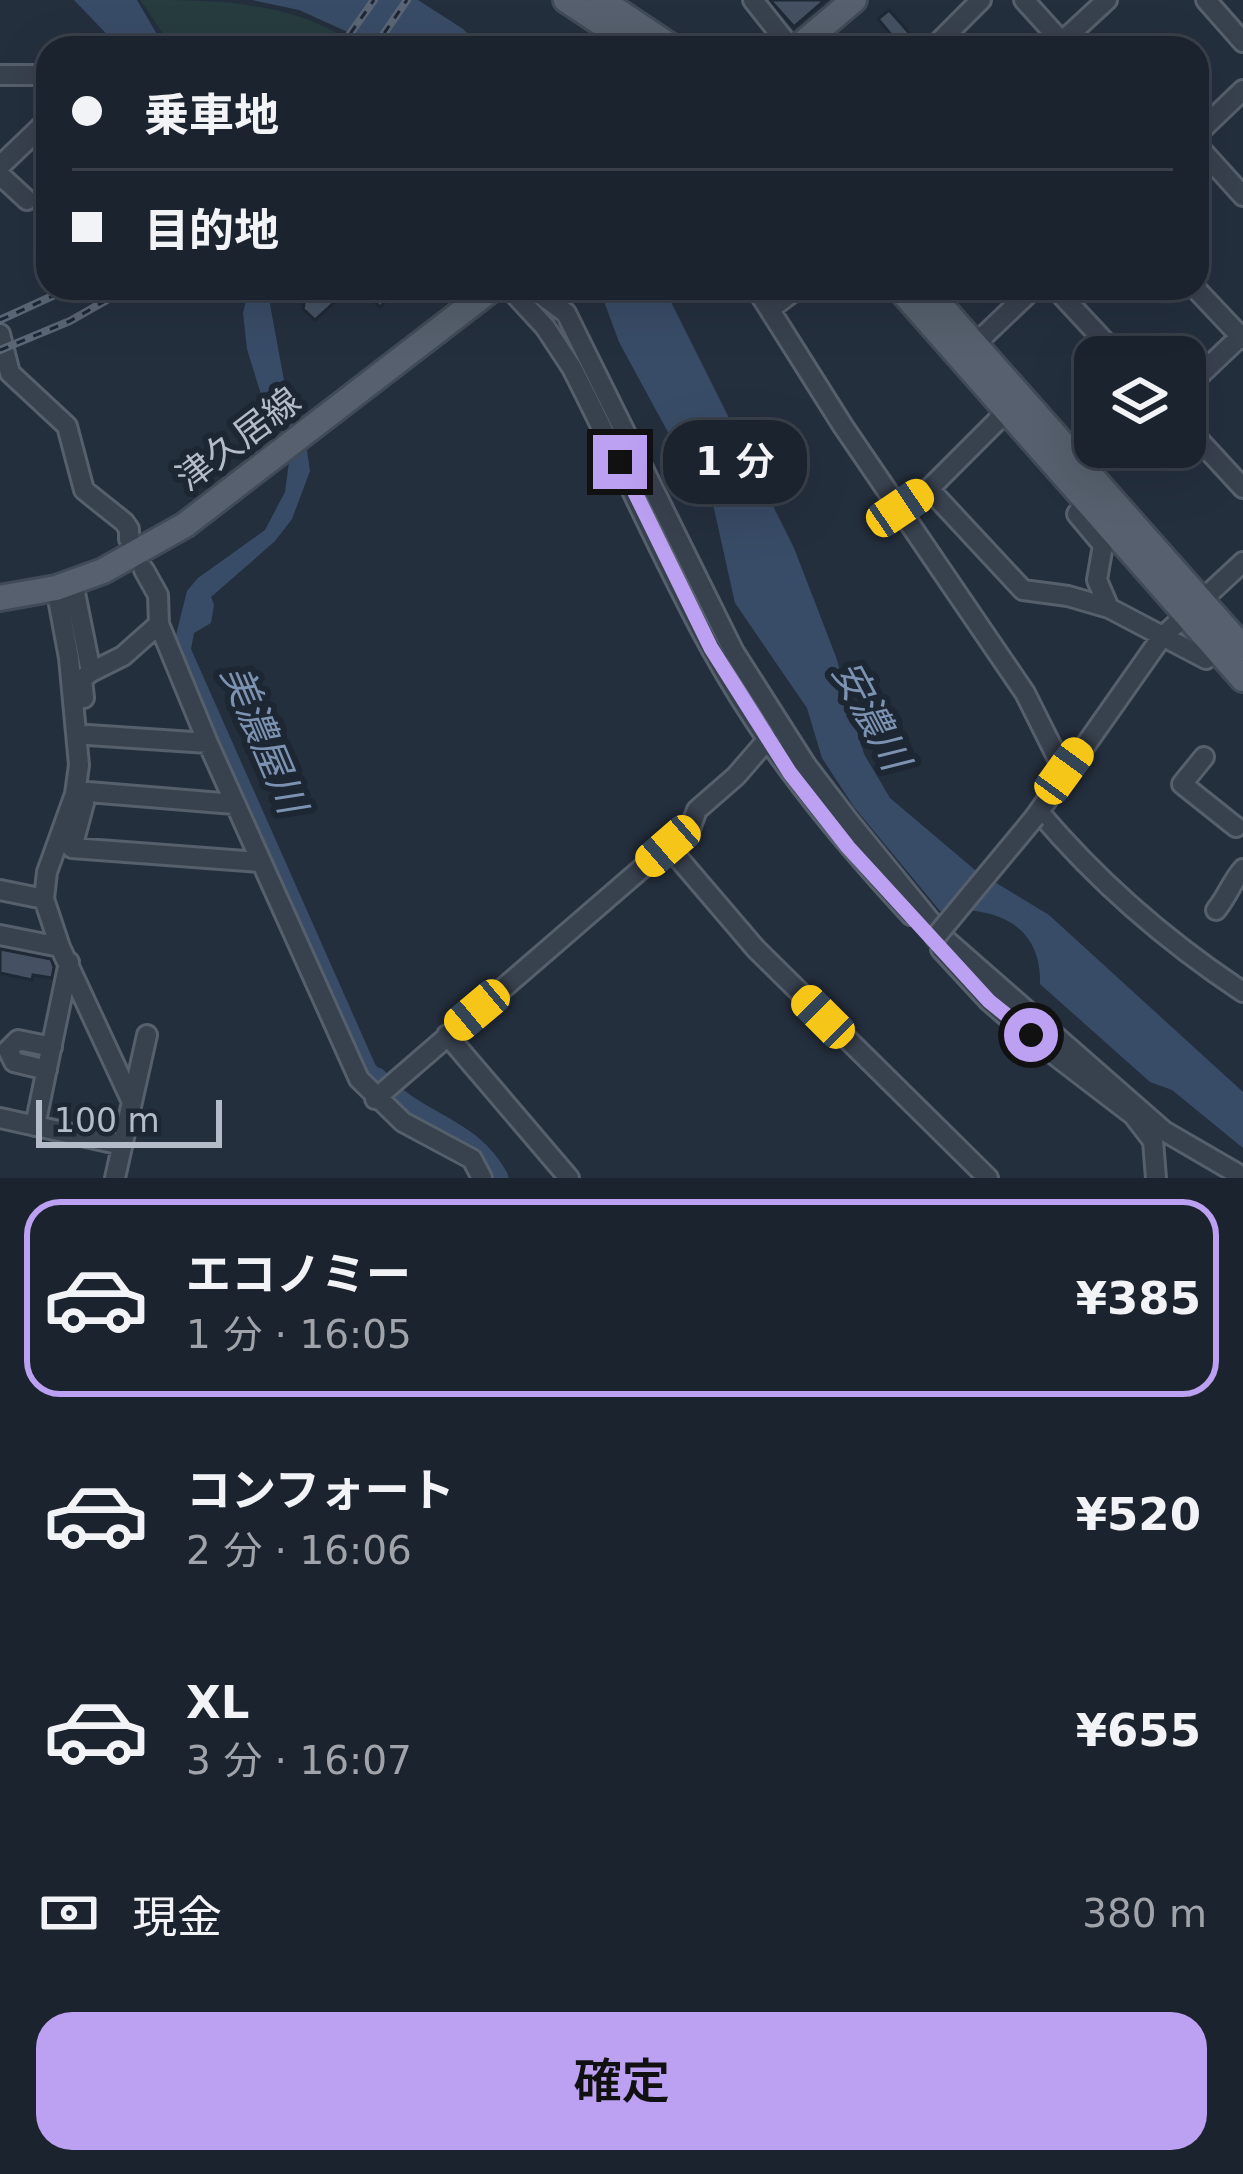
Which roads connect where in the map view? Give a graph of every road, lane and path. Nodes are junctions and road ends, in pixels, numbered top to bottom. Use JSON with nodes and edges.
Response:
{"nodes":[{"id":1,"x":566,"y":0,"type":"edge"},
{"id":2,"x":753,"y":0,"type":"edge"},
{"id":3,"x":854,"y":0,"type":"edge"},
{"id":4,"x":981,"y":0,"type":"edge"},
{"id":5,"x":1024,"y":0,"type":"edge"},
{"id":6,"x":1107,"y":0,"type":"edge"},
{"id":7,"x":1206,"y":0,"type":"edge"},
{"id":8,"x":608,"y":2,"type":"edge"},
{"id":9,"x":621,"y":36,"type":"edge"},
{"id":10,"x":656,"y":36,"type":"edge"},
{"id":11,"x":784,"y":36,"type":"edge"},
{"id":12,"x":809,"y":36,"type":"edge"},
{"id":13,"x":945,"y":36,"type":"edge"},
{"id":14,"x":1051,"y":36,"type":"edge"},
{"id":15,"x":1068,"y":36,"type":"edge"},
{"id":16,"x":1243,"y":42,"type":"edge"},
{"id":17,"x":0,"y":75,"type":"edge"},
{"id":18,"x":36,"y":76,"type":"edge"},
{"id":19,"x":1243,"y":90,"type":"edge"},
{"id":20,"x":1209,"y":123,"type":"edge"},
{"id":21,"x":36,"y":132,"type":"edge"},
{"id":22,"x":1209,"y":158,"type":"edge"},
{"id":23,"x":0,"y":166,"type":"edge"},
{"id":24,"x":0,"y":175,"type":"edge"},
{"id":25,"x":1243,"y":196,"type":"edge"},
{"id":26,"x":28,"y":200,"type":"dead end"},
{"id":27,"x":478,"y":300,"type":"edge"},
{"id":28,"x":520,"y":300,"type":"edge"},
{"id":29,"x":548,"y":300,"type":"edge"},
{"id":30,"x":764,"y":300,"type":"edge"},
{"id":31,"x":783,"y":300,"type":"edge"},
{"id":32,"x":912,"y":300,"type":"edge"},
{"id":33,"x":933,"y":300,"type":"edge"},
{"id":34,"x":1021,"y":300,"type":"edge"},
{"id":35,"x":1066,"y":300,"type":"edge"},
{"id":36,"x":1207,"y":300,"type":"edge"},
{"id":37,"x":770,"y":310,"type":"junction"},
{"id":38,"x":0,"y":334,"type":"edge"},
{"id":39,"x":1100,"y":336,"type":"edge"},
{"id":40,"x":1242,"y":336,"type":"edge"},
{"id":41,"x":968,"y":350,"type":"junction"},
{"id":42,"x":5,"y":366,"type":"edge"},
{"id":43,"x":1206,"y":369,"type":"edge"},
{"id":44,"x":1008,"y":410,"type":"junction"},
{"id":45,"x":1206,"y":448,"type":"edge"},
{"id":46,"x":1092,"y":468,"type":"edge"},
{"id":47,"x":1089,"y":471,"type":"junction"},
{"id":48,"x":1243,"y":488,"type":"edge"},
{"id":49,"x":928,"y":489,"type":"junction"},
{"id":50,"x":1087,"y":501,"type":"junction"},
{"id":51,"x":900,"y":508,"type":"junction"},
{"id":52,"x":129,"y":539,"type":"dead end"},
{"id":53,"x":1243,"y":562,"type":"edge"},
{"id":54,"x":145,"y":571,"type":"dead end"},
{"id":55,"x":64,"y":585,"type":"junction"},
{"id":56,"x":0,"y":598,"type":"edge"},
{"id":57,"x":1194,"y":607,"type":"junction"},
{"id":58,"x":1108,"y":608,"type":"junction"},
{"id":59,"x":159,"y":624,"type":"junction"},
{"id":60,"x":1163,"y":637,"type":"junction"},
{"id":61,"x":1243,"y":648,"type":"edge"},
{"id":62,"x":1206,"y":659,"type":"dead end"},
{"id":63,"x":91,"y":672,"type":"junction"},
{"id":64,"x":1243,"y":679,"type":"edge"},
{"id":65,"x":88,"y":735,"type":"junction"},
{"id":66,"x":768,"y":740,"type":"junction"},
{"id":67,"x":208,"y":743,"type":"junction"},
{"id":68,"x":1204,"y":757,"type":"dead end"},
{"id":69,"x":1064,"y":771,"type":"junction"},
{"id":70,"x":88,"y":792,"type":"junction"},
{"id":71,"x":234,"y":804,"type":"junction"},
{"id":72,"x":1037,"y":814,"type":"junction"},
{"id":73,"x":1240,"y":829,"type":"edge"},
{"id":74,"x":668,"y":846,"type":"junction"},
{"id":75,"x":259,"y":862,"type":"junction"},
{"id":76,"x":1243,"y":868,"type":"edge"},
{"id":77,"x":0,"y":890,"type":"edge"},
{"id":78,"x":44,"y":899,"type":"junction"},
{"id":79,"x":1216,"y":910,"type":"dead end"},
{"id":80,"x":0,"y":935,"type":"edge"},
{"id":81,"x":933,"y":940,"type":"junction"},
{"id":82,"x":64,"y":955,"type":"junction"},
{"id":83,"x":1243,"y":992,"type":"edge"},
{"id":84,"x":147,"y":1036,"type":"dead end"},
{"id":85,"x":447,"y":1036,"type":"junction"},
{"id":86,"x":52,"y":1047,"type":"junction"},
{"id":87,"x":47,"y":1070,"type":"junction"},
{"id":88,"x":375,"y":1099,"type":"junction"},
{"id":89,"x":132,"y":1102,"type":"junction"},
{"id":90,"x":0,"y":1118,"type":"edge"},
{"id":91,"x":35,"y":1126,"type":"junction"},
{"id":92,"x":122,"y":1145,"type":"junction"},
{"id":93,"x":1243,"y":1177,"type":"edge"},
{"id":94,"x":115,"y":1178,"type":"edge"},
{"id":95,"x":482,"y":1178,"type":"edge"},
{"id":96,"x":569,"y":1178,"type":"edge"},
{"id":97,"x":988,"y":1178,"type":"edge"},
{"id":98,"x":1156,"y":1178,"type":"edge"}],
"edges":[{"from":1,"to":9,"type":"main road"},
{"from":2,"to":11,"type":"street"},
{"from":3,"to":12,"type":"main road"},
{"from":4,"to":13,"type":"street"},
{"from":5,"to":14,"type":"street"},
{"from":6,"to":15,"type":"street"},
{"from":7,"to":16,"type":"street"},
{"from":8,"to":10,"type":"main road"},
{"from":17,"to":18,"type":"street"},
{"from":19,"to":20,"type":"street"},
{"from":21,"to":23,"type":"street"},
{"from":22,"to":25,"type":"street"},
{"from":24,"to":26,"type":"street"},
{"from":27,"to":55,"type":"main road","name":"津久居線"},
{"from":28,"to":66,"type":"street"},
{"from":29,"to":93,"type":"street"},
{"from":30,"to":37,"type":"street"},
{"from":31,"to":37,"type":"street"},
{"from":32,"to":41,"type":"main road"},
{"from":33,"to":41,"type":"main road"},
{"from":34,"to":41,"type":"street"},
{"from":35,"to":39,"type":"street"},
{"from":36,"to":40,"type":"street"},
{"from":37,"to":51,"type":"street"},
{"from":38,"to":42,"type":"street"},
{"from":40,"to":43,"type":"street"},
{"from":41,"to":44,"type":"main road"},
{"from":41,"to":47,"type":"main road"},
{"from":42,"to":52,"type":"street"},
{"from":44,"to":49,"type":"street"},
{"from":44,"to":50,"type":"main road"},
{"from":45,"to":48,"type":"street"},
{"from":46,"to":47,"type":"street"},
{"from":47,"to":50,"type":"street"},
{"from":47,"to":57,"type":"main road"},
{"from":49,"to":51,"type":"street"},
{"from":49,"to":58,"type":"street"},
{"from":50,"to":57,"type":"main road"},
{"from":50,"to":58,"type":"street"},
{"from":51,"to":69,"type":"street"},
{"from":53,"to":57,"type":"street"},
{"from":54,"to":59,"type":"street"},
{"from":55,"to":56,"type":"main road","name":"津久居線"},
{"from":55,"to":63,"type":"street"},
{"from":55,"to":78,"type":"street"},
{"from":57,"to":60,"type":"street"},
{"from":57,"to":61,"type":"main road"},
{"from":57,"to":64,"type":"main road"},
{"from":58,"to":60,"type":"street"},
{"from":59,"to":63,"type":"street"},
{"from":59,"to":67,"type":"street"},
{"from":60,"to":62,"type":"street"},
{"from":60,"to":69,"type":"street"},
{"from":63,"to":65,"type":"street"},
{"from":65,"to":67,"type":"street"},
{"from":65,"to":70,"type":"street"},
{"from":66,"to":74,"type":"street"},
{"from":66,"to":81,"type":"street"},
{"from":67,"to":71,"type":"street"},
{"from":68,"to":73,"type":"street"},
{"from":69,"to":72,"type":"street"},
{"from":70,"to":71,"type":"street"},
{"from":70,"to":75,"type":"street"},
{"from":71,"to":75,"type":"street"},
{"from":72,"to":81,"type":"street","bridge":true},
{"from":72,"to":83,"type":"street"},
{"from":74,"to":85,"type":"street"},
{"from":74,"to":97,"type":"street"},
{"from":75,"to":88,"type":"street"},
{"from":76,"to":79,"type":"street"},
{"from":77,"to":78,"type":"street"},
{"from":78,"to":82,"type":"street"},
{"from":80,"to":82,"type":"street"},
{"from":81,"to":98,"type":"street"},
{"from":82,"to":86,"type":"street"},
{"from":82,"to":89,"type":"street"},
{"from":84,"to":89,"type":"street"},
{"from":85,"to":88,"type":"street"},
{"from":85,"to":96,"type":"street"},
{"from":86,"to":87,"type":"street"},
{"from":86,"to":87,"type":"street"},
{"from":87,"to":91,"type":"street"},
{"from":88,"to":95,"type":"street"},
{"from":89,"to":92,"type":"street"},
{"from":90,"to":91,"type":"street"},
{"from":91,"to":92,"type":"street"},
{"from":92,"to":94,"type":"street"}]}
